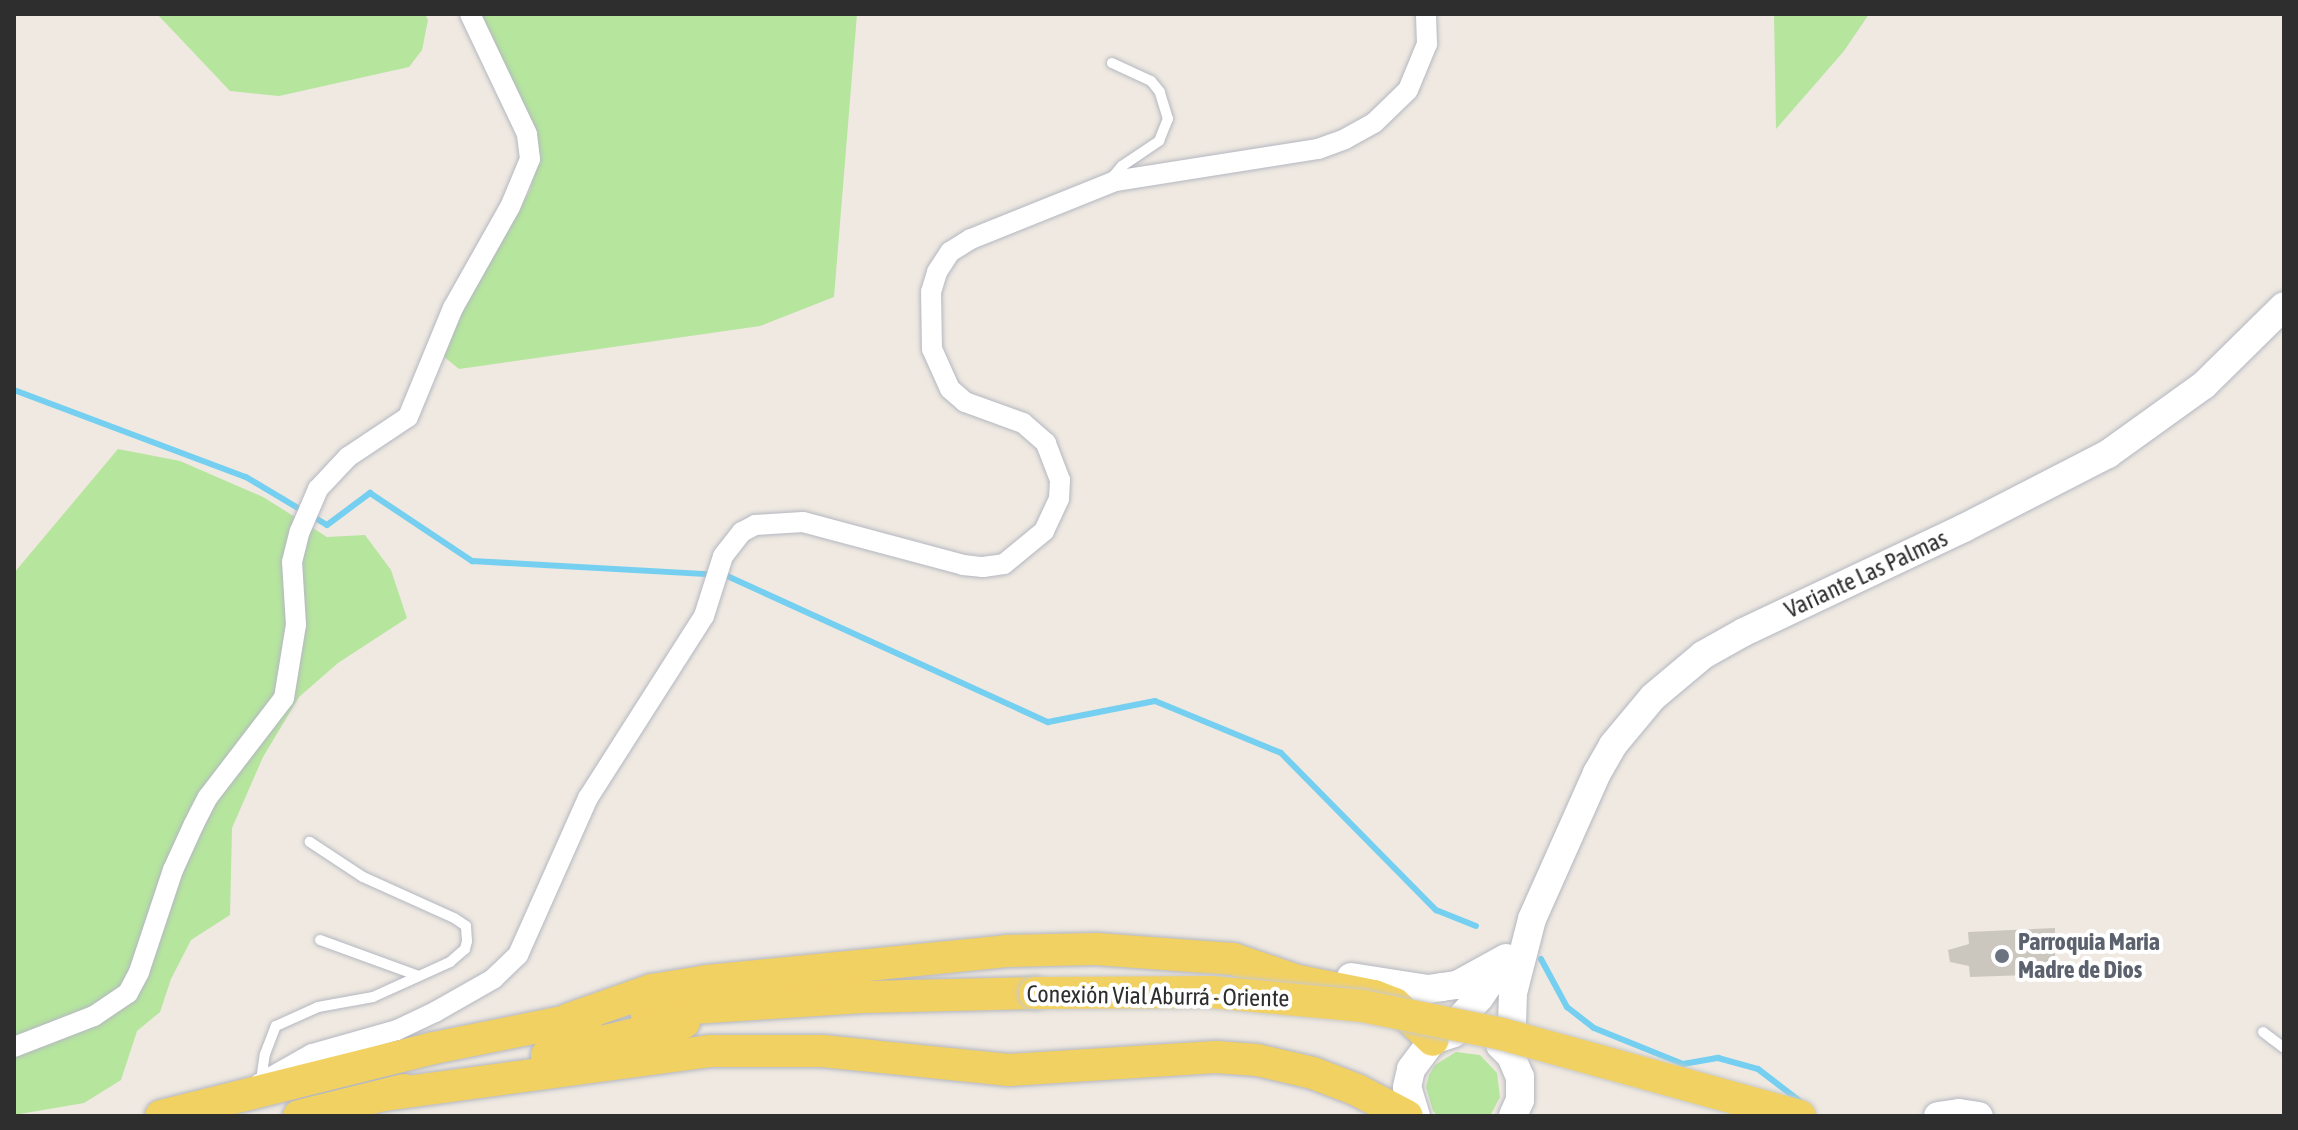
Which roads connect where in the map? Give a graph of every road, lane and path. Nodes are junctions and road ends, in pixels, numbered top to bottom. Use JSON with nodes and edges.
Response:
{"nodes":[{"id":1,"x":470,"y":14,"type":"edge"},
{"id":2,"x":1426,"y":14,"type":"edge"},
{"id":3,"x":1112,"y":63,"type":"dead end"},
{"id":4,"x":1108,"y":184,"type":"junction"},
{"id":5,"x":2284,"y":306,"type":"edge"},
{"id":6,"x":310,"y":842,"type":"dead end"},
{"id":7,"x":1532,"y":919,"type":"junction"},
{"id":8,"x":320,"y":940,"type":"dead end"},
{"id":9,"x":1506,"y":958,"type":"junction"},
{"id":10,"x":1233,"y":959,"type":"junction"},
{"id":11,"x":419,"y":976,"type":"junction"},
{"id":12,"x":789,"y":1001,"type":"junction"},
{"id":13,"x":569,"y":1019,"type":"junction"},
{"id":14,"x":2263,"y":1032,"type":"dead end"},
{"id":15,"x":1439,"y":1038,"type":"junction"},
{"id":16,"x":14,"y":1047,"type":"edge"},
{"id":17,"x":2284,"y":1048,"type":"edge"},
{"id":18,"x":1511,"y":1056,"type":"junction"},
{"id":19,"x":251,"y":1090,"type":"junction"},
{"id":20,"x":384,"y":1095,"type":"junction"},
{"id":21,"x":1518,"y":1111,"type":"edge"},
{"id":22,"x":161,"y":1116,"type":"edge"},
{"id":23,"x":299,"y":1116,"type":"edge"},
{"id":24,"x":1407,"y":1116,"type":"edge"},
{"id":25,"x":1416,"y":1116,"type":"edge"},
{"id":26,"x":1800,"y":1116,"type":"edge"},
{"id":27,"x":1938,"y":1116,"type":"edge"},
{"id":28,"x":1979,"y":1116,"type":"edge"}],
"edges":[{"from":1,"to":16,"type":"street"},
{"from":2,"to":4,"type":"street"},
{"from":3,"to":4,"type":"lane"},
{"from":4,"to":19,"type":"street"},
{"from":5,"to":7,"type":"main road","name":"Variante Las Palmas"},
{"from":6,"to":11,"type":"lane"},
{"from":7,"to":9,"type":"main road","name":"Variante Las Palmas"},
{"from":7,"to":18,"type":"main road","name":"Variante Las Palmas"},
{"from":8,"to":11,"type":"lane"},
{"from":9,"to":10,"type":"main road"},
{"from":9,"to":15,"type":"main road","name":"Variante Las Palmas"},
{"from":10,"to":13,"type":"main road"},
{"from":10,"to":15,"type":"main road"},
{"from":11,"to":19,"type":"lane"},
{"from":12,"to":13,"type":"main road"},
{"from":12,"to":20,"type":"main road"},
{"from":12,"to":26,"type":"main road","name":"Conexión Vial Aburrá - Oriente","bridge":true},
{"from":13,"to":19,"type":"main road"},
{"from":14,"to":17,"type":"lane"},
{"from":15,"to":18,"type":"main road"},
{"from":15,"to":25,"type":"main road","name":"Variante Las Palmas"},
{"from":18,"to":21,"type":"main road","name":"Variante Las Palmas"},
{"from":19,"to":22,"type":"main road"},
{"from":20,"to":23,"type":"main road"},
{"from":20,"to":24,"type":"main road"},
{"from":27,"to":28,"type":"main road"}]}
